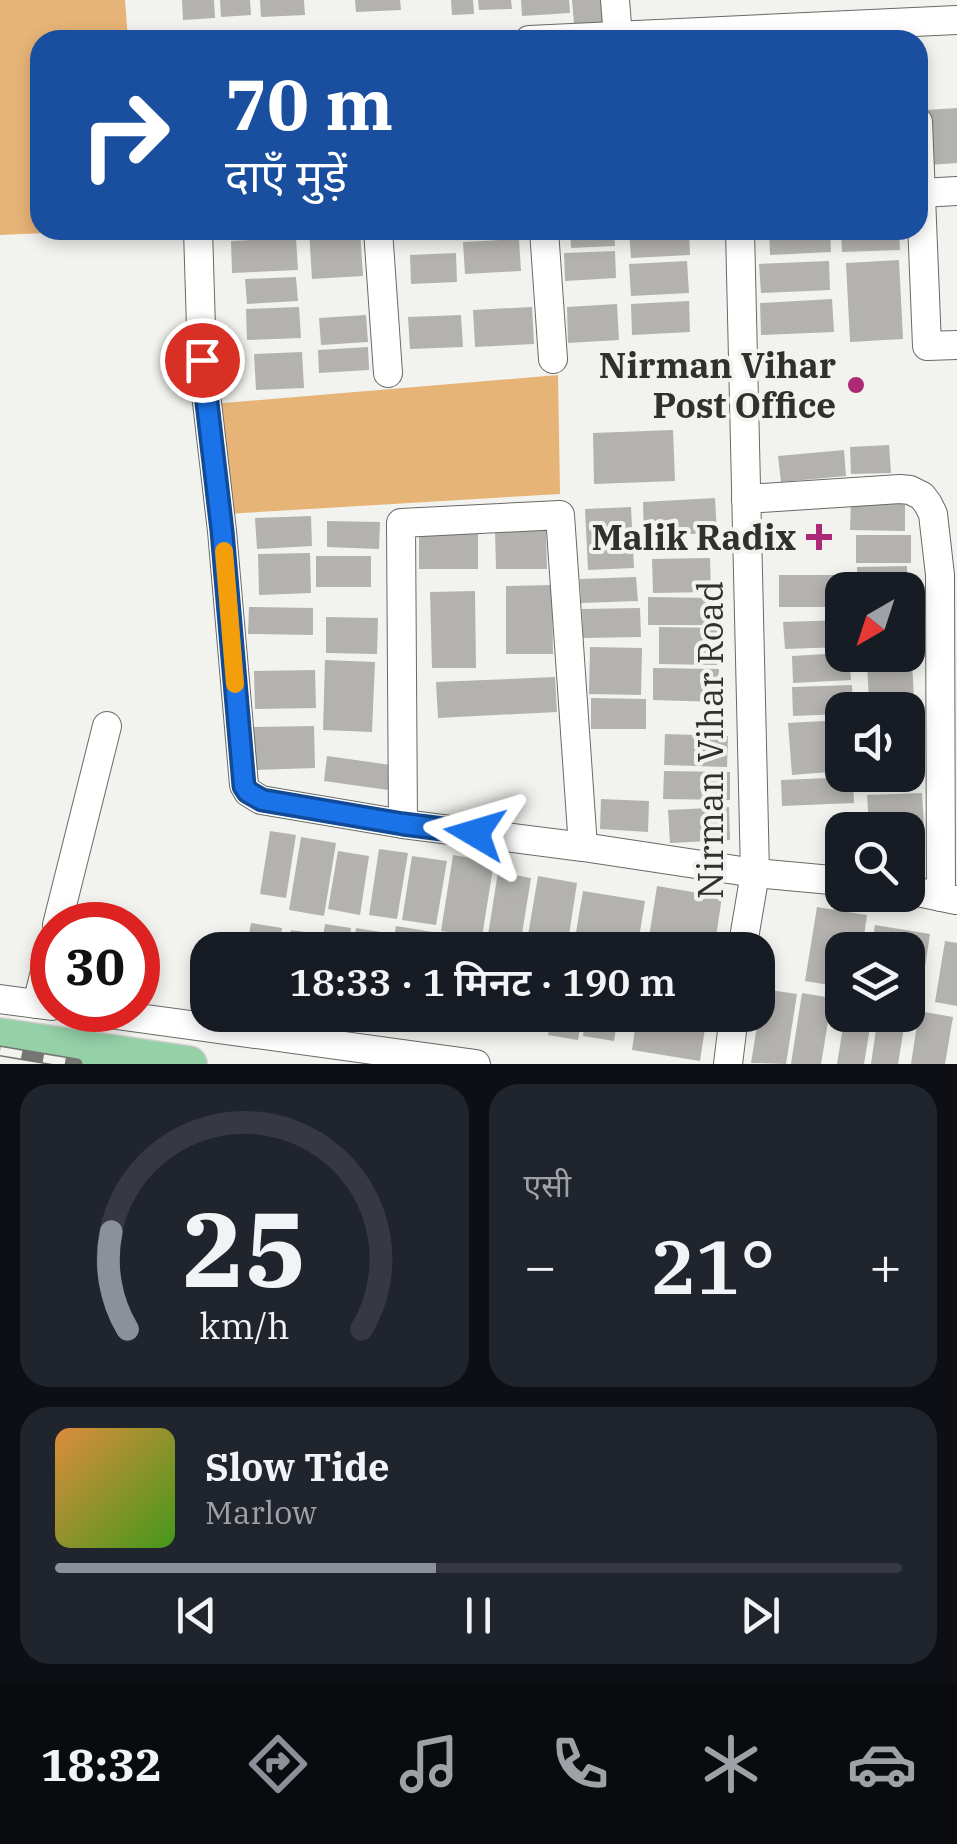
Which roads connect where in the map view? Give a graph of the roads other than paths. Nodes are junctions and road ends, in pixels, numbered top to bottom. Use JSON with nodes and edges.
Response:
{"nodes":[{"id":1,"x":615,"y":0,"type":"edge"},
{"id":2,"x":957,"y":20,"type":"edge"},
{"id":3,"x":617,"y":30,"type":"edge"},
{"id":4,"x":918,"y":30,"type":"edge"},
{"id":5,"x":957,"y":191,"type":"edge"},
{"id":6,"x":928,"y":193,"type":"edge"},
{"id":7,"x":198,"y":240,"type":"edge"},
{"id":8,"x":379,"y":240,"type":"edge"},
{"id":9,"x":545,"y":240,"type":"edge"},
{"id":10,"x":740,"y":240,"type":"edge"},
{"id":11,"x":922,"y":240,"type":"edge"},
{"id":12,"x":957,"y":344,"type":"edge"},
{"id":13,"x":553,"y":360,"type":"dead end"},
{"id":14,"x":388,"y":373,"type":"dead end"},
{"id":15,"x":746,"y":499,"type":"junction"},
{"id":16,"x":948,"y":576,"type":"edge"},
{"id":17,"x":948,"y":724,"type":"edge"},
{"id":18,"x":106,"y":726,"type":"dead end"},
{"id":19,"x":403,"y":824,"type":"junction"},
{"id":20,"x":583,"y":847,"type":"junction"},
{"id":21,"x":755,"y":873,"type":"junction"},
{"id":22,"x":825,"y":879,"type":"edge"},
{"id":23,"x":949,"y":898,"type":"edge"},
{"id":24,"x":63,"y":902,"type":"edge"},
{"id":25,"x":745,"y":932,"type":"edge"},
{"id":26,"x":0,"y":999,"type":"edge"},
{"id":27,"x":30,"y":1003,"type":"edge"},
{"id":28,"x":160,"y":1021,"type":"edge"},
{"id":29,"x":732,"y":1032,"type":"edge"},
{"id":30,"x":0,"y":1036,"type":"edge"},
{"id":31,"x":58,"y":1055,"type":"edge"},
{"id":32,"x":189,"y":1064,"type":"edge"},
{"id":33,"x":476,"y":1064,"type":"edge"},
{"id":34,"x":728,"y":1064,"type":"edge"}],
"edges":[{"from":1,"to":3,"type":"street"},
{"from":2,"to":4,"type":"street"},
{"from":5,"to":6,"type":"street"},
{"from":7,"to":19,"type":"street"},
{"from":8,"to":14,"type":"street"},
{"from":9,"to":13,"type":"street"},
{"from":10,"to":15,"type":"street","name":"Nirman Vihar Road"},
{"from":11,"to":12,"type":"street"},
{"from":15,"to":16,"type":"street"},
{"from":15,"to":21,"type":"street","name":"Nirman Vihar Road"},
{"from":16,"to":17,"type":"street"},
{"from":17,"to":23,"type":"street"},
{"from":18,"to":24,"type":"street"},
{"from":19,"to":20,"type":"street"},
{"from":19,"to":20,"type":"street"},
{"from":20,"to":21,"type":"street"},
{"from":21,"to":22,"type":"street"},
{"from":21,"to":25,"type":"street","name":"Nirman Vihar Road"},
{"from":26,"to":27,"type":"street"},
{"from":28,"to":33,"type":"street"},
{"from":29,"to":34,"type":"street"},
{"from":30,"to":31,"type":"main road"},
{"from":31,"to":32,"type":"main road"}]}
